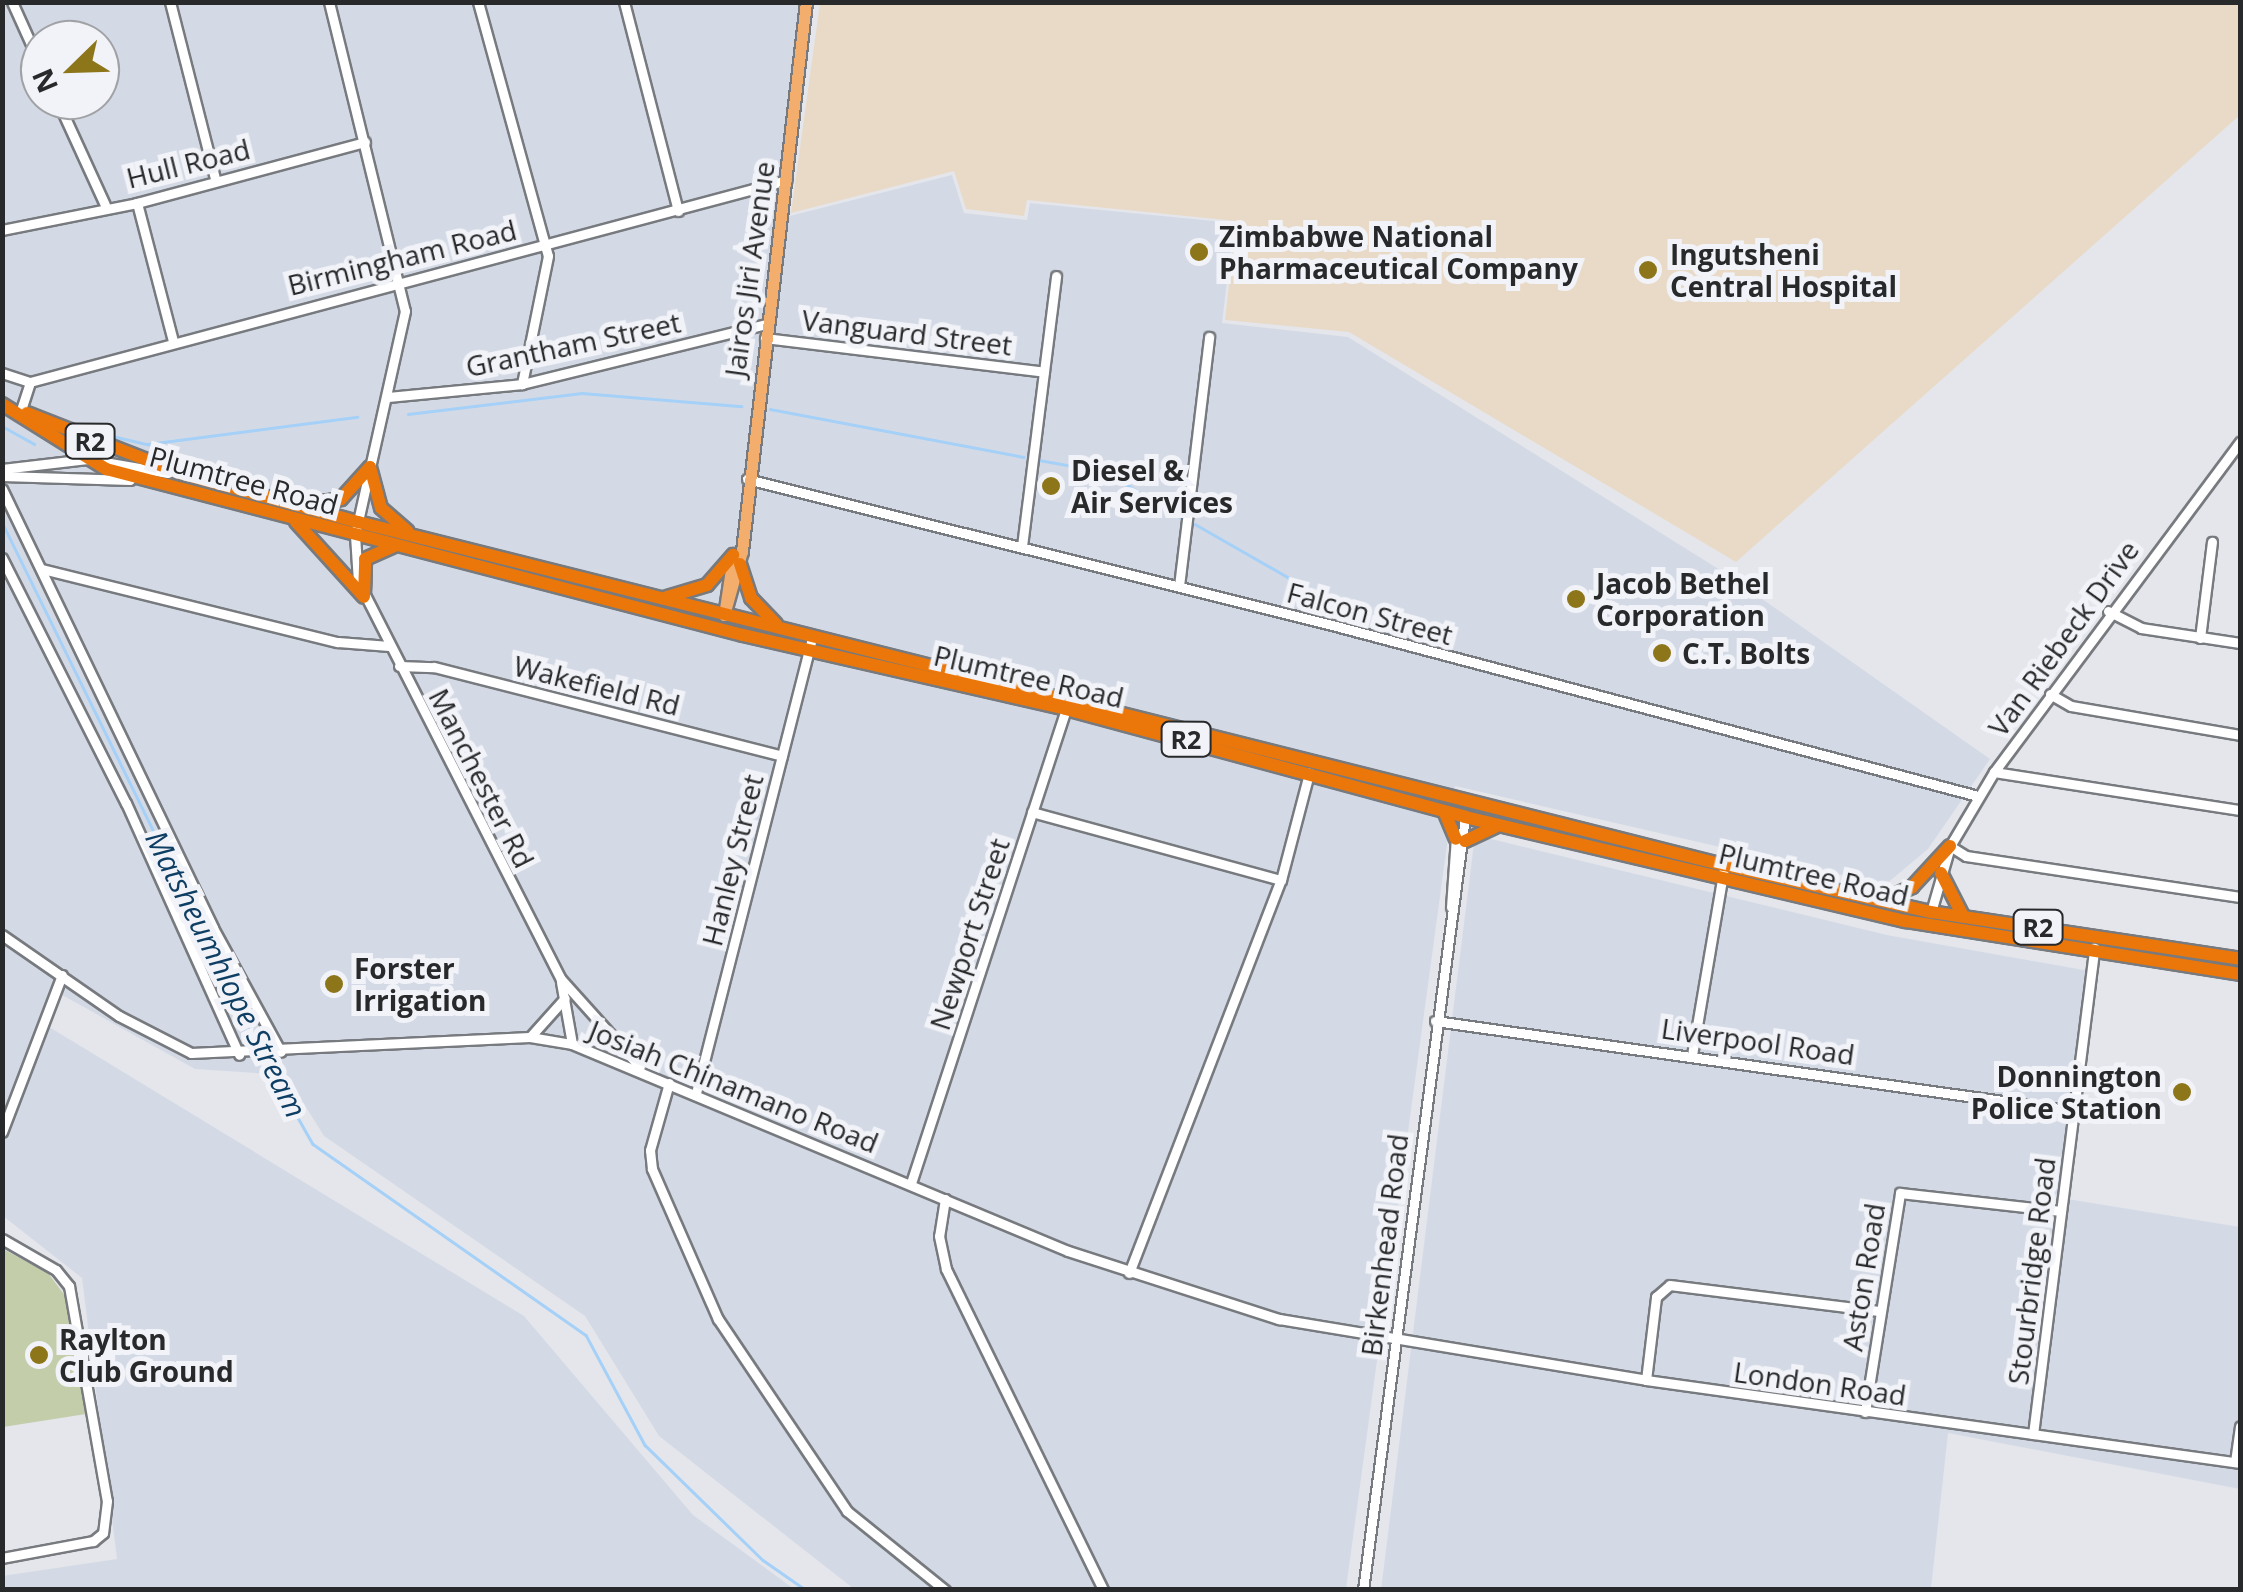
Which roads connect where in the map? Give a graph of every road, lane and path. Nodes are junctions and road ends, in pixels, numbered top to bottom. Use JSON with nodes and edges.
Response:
{"nodes":[{"id":1,"x":170,"y":2,"type":"edge"},
{"id":2,"x":329,"y":2,"type":"edge"},
{"id":3,"x":478,"y":2,"type":"edge"},
{"id":4,"x":624,"y":2,"type":"edge"},
{"id":5,"x":806,"y":2,"type":"edge"},
{"id":6,"x":66,"y":120,"type":"edge"},
{"id":7,"x":365,"y":142,"type":"junction"},
{"id":8,"x":215,"y":179,"type":"junction"},
{"id":9,"x":787,"y":180,"type":"junction"},
{"id":10,"x":137,"y":203,"type":"junction"},
{"id":11,"x":104,"y":204,"type":"junction"},
{"id":12,"x":678,"y":210,"type":"junction"},
{"id":13,"x":2,"y":230,"type":"edge"},
{"id":14,"x":545,"y":244,"type":"junction"},
{"id":15,"x":1056,"y":276,"type":"dead end"},
{"id":16,"x":402,"y":280,"type":"junction"},
{"id":17,"x":766,"y":331,"type":"junction"},
{"id":18,"x":1209,"y":337,"type":"dead end"},
{"id":19,"x":173,"y":341,"type":"junction"},
{"id":20,"x":1044,"y":372,"type":"junction"},
{"id":21,"x":2,"y":373,"type":"edge"},
{"id":22,"x":30,"y":382,"type":"junction"},
{"id":23,"x":522,"y":384,"type":"junction"},
{"id":24,"x":388,"y":398,"type":"junction"},
{"id":25,"x":2,"y":402,"type":"edge"},
{"id":26,"x":21,"y":410,"type":"junction"},
{"id":27,"x":2240,"y":442,"type":"edge"},
{"id":28,"x":87,"y":459,"type":"junction"},
{"id":29,"x":370,"y":467,"type":"junction"},
{"id":30,"x":2,"y":472,"type":"edge"},
{"id":31,"x":180,"y":473,"type":"junction"},
{"id":32,"x":747,"y":479,"type":"junction"},
{"id":33,"x":152,"y":483,"type":"junction"},
{"id":34,"x":2,"y":488,"type":"edge"},
{"id":35,"x":300,"y":504,"type":"junction"},
{"id":36,"x":290,"y":517,"type":"junction"},
{"id":37,"x":356,"y":528,"type":"junction"},
{"id":38,"x":412,"y":536,"type":"junction"},
{"id":39,"x":2212,"y":542,"type":"dead end"},
{"id":40,"x":394,"y":546,"type":"junction"},
{"id":41,"x":1022,"y":546,"type":"junction"},
{"id":42,"x":2,"y":558,"type":"edge"},
{"id":43,"x":736,"y":560,"type":"junction"},
{"id":44,"x":42,"y":569,"type":"junction"},
{"id":45,"x":1178,"y":586,"type":"junction"},
{"id":46,"x":364,"y":598,"type":"junction"},
{"id":47,"x":659,"y":598,"type":"junction"},
{"id":48,"x":2108,"y":611,"type":"junction"},
{"id":49,"x":724,"y":615,"type":"junction"},
{"id":50,"x":700,"y":623,"type":"junction"},
{"id":51,"x":786,"y":631,"type":"junction"},
{"id":52,"x":743,"y":635,"type":"junction"},
{"id":53,"x":2200,"y":638,"type":"junction"},
{"id":54,"x":2240,"y":643,"type":"edge"},
{"id":55,"x":811,"y":644,"type":"junction"},
{"id":56,"x":388,"y":646,"type":"junction"},
{"id":57,"x":399,"y":666,"type":"junction"},
{"id":58,"x":2050,"y":694,"type":"junction"},
{"id":59,"x":1068,"y":704,"type":"junction"},
{"id":60,"x":2240,"y":736,"type":"edge"},
{"id":61,"x":782,"y":756,"type":"junction"},
{"id":62,"x":1310,"y":768,"type":"junction"},
{"id":63,"x":1994,"y":772,"type":"junction"},
{"id":64,"x":1444,"y":793,"type":"junction"},
{"id":65,"x":1978,"y":796,"type":"junction"},
{"id":66,"x":1491,"y":805,"type":"junction"},
{"id":67,"x":2240,"y":810,"type":"edge"},
{"id":68,"x":1444,"y":811,"type":"junction"},
{"id":69,"x":1032,"y":812,"type":"junction"},
{"id":70,"x":1465,"y":817,"type":"junction"},
{"id":71,"x":1502,"y":826,"type":"junction"},
{"id":72,"x":1460,"y":840,"type":"junction"},
{"id":73,"x":1950,"y":846,"type":"junction"},
{"id":74,"x":1723,"y":872,"type":"junction"},
{"id":75,"x":1941,"y":872,"type":"junction"},
{"id":76,"x":1280,"y":880,"type":"junction"},
{"id":77,"x":2240,"y":896,"type":"edge"},
{"id":78,"x":1881,"y":900,"type":"junction"},
{"id":79,"x":1931,"y":912,"type":"junction"},
{"id":80,"x":1964,"y":916,"type":"junction"},
{"id":81,"x":1906,"y":922,"type":"junction"},
{"id":82,"x":1956,"y":931,"type":"junction"},
{"id":83,"x":2,"y":935,"type":"edge"},
{"id":84,"x":2097,"y":936,"type":"junction"},
{"id":85,"x":2094,"y":952,"type":"junction"},
{"id":86,"x":2240,"y":959,"type":"edge"},
{"id":87,"x":2240,"y":974,"type":"edge"},
{"id":88,"x":62,"y":975,"type":"junction"},
{"id":89,"x":561,"y":979,"type":"junction"},
{"id":90,"x":565,"y":998,"type":"junction"},
{"id":91,"x":1434,"y":1021,"type":"junction"},
{"id":92,"x":530,"y":1037,"type":"junction"},
{"id":93,"x":572,"y":1044,"type":"junction"},
{"id":94,"x":279,"y":1053,"type":"junction"},
{"id":95,"x":1692,"y":1055,"type":"junction"},
{"id":96,"x":239,"y":1056,"type":"junction"},
{"id":97,"x":642,"y":1070,"type":"junction"},
{"id":98,"x":669,"y":1083,"type":"junction"},
{"id":99,"x":696,"y":1093,"type":"junction"},
{"id":100,"x":2074,"y":1111,"type":"junction"},
{"id":101,"x":2,"y":1132,"type":"edge"},
{"id":102,"x":911,"y":1184,"type":"junction"},
{"id":103,"x":946,"y":1199,"type":"junction"},
{"id":104,"x":2062,"y":1211,"type":"junction"},
{"id":105,"x":3,"y":1239,"type":"edge"},
{"id":106,"x":1129,"y":1272,"type":"junction"},
{"id":107,"x":1880,"y":1311,"type":"junction"},
{"id":108,"x":1395,"y":1342,"type":"junction"},
{"id":109,"x":1646,"y":1380,"type":"junction"},
{"id":110,"x":1865,"y":1412,"type":"junction"},
{"id":111,"x":2240,"y":1426,"type":"edge"},
{"id":112,"x":2033,"y":1434,"type":"junction"},
{"id":113,"x":2238,"y":1462,"type":"edge"},
{"id":114,"x":2,"y":1558,"type":"edge"},
{"id":115,"x":945,"y":1590,"type":"edge"},
{"id":116,"x":1103,"y":1590,"type":"edge"},
{"id":117,"x":1363,"y":1590,"type":"edge"}],
"edges":[{"from":1,"to":8,"type":"street"},
{"from":2,"to":7,"type":"street"},
{"from":3,"to":14,"type":"street"},
{"from":4,"to":12,"type":"street"},
{"from":5,"to":9,"type":"main road","name":"Jairos Jiri Avenue"},
{"from":6,"to":11,"type":"street"},
{"from":7,"to":8,"type":"street","name":"Hull Road"},
{"from":7,"to":16,"type":"street"},
{"from":8,"to":10,"type":"street","name":"Hull Road"},
{"from":9,"to":12,"type":"street","name":"Birmingham Road"},
{"from":9,"to":17,"type":"main road","name":"Jairos Jiri Avenue"},
{"from":10,"to":11,"type":"street","name":"Hull Road"},
{"from":10,"to":19,"type":"street"},
{"from":11,"to":13,"type":"street","name":"Hull Road"},
{"from":12,"to":14,"type":"street","name":"Birmingham Road"},
{"from":14,"to":16,"type":"street","name":"Birmingham Road"},
{"from":14,"to":23,"type":"street"},
{"from":15,"to":20,"type":"street"},
{"from":16,"to":19,"type":"street","name":"Birmingham Road"},
{"from":16,"to":24,"type":"street"},
{"from":17,"to":20,"type":"street","name":"Vanguard Street"},
{"from":17,"to":23,"type":"street","name":"Grantham Street"},
{"from":17,"to":32,"type":"main road","name":"Jairos Jiri Avenue"},
{"from":18,"to":45,"type":"street"},
{"from":19,"to":22,"type":"street","name":"Birmingham Road"},
{"from":20,"to":41,"type":"street"},
{"from":21,"to":22,"type":"street"},
{"from":22,"to":26,"type":"street"},
{"from":23,"to":24,"type":"street","name":"Grantham Street"},
{"from":24,"to":29,"type":"street"},
{"from":25,"to":26,"type":"highway","name":"Plumtree Road","number":"R2"},
{"from":25,"to":28,"type":"highway","name":"Plumtree Road","number":"R2"},
{"from":26,"to":31,"type":"highway","name":"Plumtree Road","number":"R2"},
{"from":27,"to":48,"type":"street","name":"Van Riebeck Drive"},
{"from":28,"to":30,"type":"street"},
{"from":28,"to":31,"type":"street"},
{"from":28,"to":33,"type":"highway","name":"Plumtree Road","number":"R2"},
{"from":29,"to":35,"type":"highway"},
{"from":29,"to":37,"type":"street"},
{"from":29,"to":38,"type":"highway"},
{"from":30,"to":33,"type":"street"},
{"from":31,"to":35,"type":"highway","name":"Plumtree Road","number":"R2"},
{"from":32,"to":41,"type":"street","name":"Falcon Street"},
{"from":32,"to":43,"type":"main road","name":"Jairos Jiri Avenue"},
{"from":33,"to":36,"type":"highway","name":"Plumtree Road","number":"R2"},
{"from":34,"to":44,"type":"street"},
{"from":35,"to":37,"type":"highway","name":"Plumtree Road","number":"R2"},
{"from":36,"to":37,"type":"highway","name":"Plumtree Road","number":"R2"},
{"from":36,"to":46,"type":"highway"},
{"from":37,"to":38,"type":"highway","name":"Plumtree Road","number":"R2"},
{"from":37,"to":40,"type":"highway","name":"Plumtree Road","number":"R2"},
{"from":37,"to":46,"type":"street","name":"Manchester Rd"},
{"from":38,"to":47,"type":"highway","name":"Plumtree Road","number":"R2"},
{"from":39,"to":53,"type":"street"},
{"from":40,"to":46,"type":"highway"},
{"from":40,"to":50,"type":"highway","name":"Plumtree Road","number":"R2"},
{"from":41,"to":45,"type":"street","name":"Falcon Street"},
{"from":42,"to":96,"type":"street"},
{"from":43,"to":47,"type":"highway"},
{"from":43,"to":49,"type":"main road"},
{"from":43,"to":51,"type":"highway"},
{"from":44,"to":56,"type":"street"},
{"from":44,"to":94,"type":"street"},
{"from":45,"to":65,"type":"street","name":"Falcon Street"},
{"from":46,"to":56,"type":"street","name":"Manchester Rd"},
{"from":47,"to":49,"type":"highway","name":"Plumtree Road","number":"R2"},
{"from":48,"to":53,"type":"street"},
{"from":48,"to":58,"type":"street","name":"Van Riebeck Drive"},
{"from":49,"to":50,"type":"highway"},
{"from":49,"to":51,"type":"highway","name":"Plumtree Road","number":"R2"},
{"from":49,"to":52,"type":"highway"},
{"from":50,"to":52,"type":"highway","name":"Plumtree Road","number":"R2"},
{"from":51,"to":55,"type":"highway","name":"Plumtree Road","number":"R2"},
{"from":52,"to":55,"type":"highway","name":"Plumtree Road","number":"R2"},
{"from":53,"to":54,"type":"street"},
{"from":55,"to":59,"type":"highway","name":"Plumtree Road","number":"R2"},
{"from":55,"to":61,"type":"street","name":"Hanley Street"},
{"from":56,"to":57,"type":"street","name":"Manchester Rd"},
{"from":57,"to":61,"type":"street","name":"Wakefield Rd"},
{"from":57,"to":89,"type":"street","name":"Manchester Rd"},
{"from":58,"to":60,"type":"street"},
{"from":58,"to":63,"type":"street","name":"Van Riebeck Drive"},
{"from":59,"to":62,"type":"highway","name":"Plumtree Road","number":"R2"},
{"from":59,"to":69,"type":"street","name":"Newport Street"},
{"from":61,"to":99,"type":"street","name":"Hanley Street"},
{"from":62,"to":64,"type":"highway","name":"Plumtree Road","number":"R2"},
{"from":62,"to":68,"type":"highway","name":"Plumtree Road","number":"R2"},
{"from":62,"to":76,"type":"street"},
{"from":63,"to":65,"type":"street","name":"Van Riebeck Drive"},
{"from":63,"to":67,"type":"street"},
{"from":64,"to":66,"type":"highway","name":"Plumtree Road","number":"R2"},
{"from":64,"to":70,"type":"highway"},
{"from":65,"to":73,"type":"street","name":"Van Riebeck Drive"},
{"from":66,"to":70,"type":"highway"},
{"from":66,"to":74,"type":"highway","name":"Plumtree Road","number":"R2"},
{"from":68,"to":70,"type":"highway","name":"Plumtree Road","number":"R2"},
{"from":68,"to":72,"type":"highway"},
{"from":69,"to":76,"type":"street"},
{"from":69,"to":102,"type":"street","name":"Newport Street"},
{"from":70,"to":71,"type":"highway","name":"Plumtree Road","number":"R2"},
{"from":70,"to":72,"type":"street","name":"Birkenhead Road"},
{"from":71,"to":72,"type":"highway"},
{"from":71,"to":74,"type":"highway","name":"Plumtree Road","number":"R2"},
{"from":72,"to":91,"type":"street","name":"Birkenhead Road"},
{"from":73,"to":75,"type":"street","name":"Van Riebeck Drive"},
{"from":73,"to":77,"type":"street"},
{"from":73,"to":78,"type":"highway"},
{"from":74,"to":78,"type":"highway","name":"Plumtree Road","number":"R2"},
{"from":74,"to":81,"type":"highway","name":"Plumtree Road","number":"R2"},
{"from":74,"to":95,"type":"street"},
{"from":75,"to":79,"type":"street","name":"Van Riebeck Drive"},
{"from":75,"to":80,"type":"highway"},
{"from":76,"to":106,"type":"street"},
{"from":78,"to":79,"type":"highway","name":"Plumtree Road","number":"R2"},
{"from":79,"to":80,"type":"highway","name":"Plumtree Road","number":"R2"},
{"from":79,"to":81,"type":"highway"},
{"from":79,"to":82,"type":"highway"},
{"from":80,"to":84,"type":"highway","name":"Plumtree Road","number":"R2"},
{"from":81,"to":82,"type":"highway","name":"Plumtree Road","number":"R2"},
{"from":82,"to":85,"type":"highway","name":"Plumtree Road","number":"R2"},
{"from":83,"to":88,"type":"street","name":"Josiah Chinamano Road"},
{"from":84,"to":85,"type":"street","name":"Stourbridge Road"},
{"from":84,"to":86,"type":"highway","name":"Plumtree Road","number":"R2"},
{"from":85,"to":87,"type":"highway","name":"Plumtree Road","number":"R2"},
{"from":85,"to":100,"type":"street","name":"Stourbridge Road"},
{"from":88,"to":96,"type":"street","name":"Josiah Chinamano Road"},
{"from":88,"to":101,"type":"street"},
{"from":89,"to":90,"type":"street"},
{"from":89,"to":97,"type":"street"},
{"from":90,"to":92,"type":"street"},
{"from":90,"to":93,"type":"street"},
{"from":91,"to":95,"type":"street","name":"Liverpool Road"},
{"from":91,"to":108,"type":"street","name":"Birkenhead Road"},
{"from":92,"to":93,"type":"street","name":"Josiah Chinamano Road"},
{"from":92,"to":94,"type":"street","name":"Josiah Chinamano Road"},
{"from":93,"to":97,"type":"street","name":"Josiah Chinamano Road"},
{"from":94,"to":96,"type":"street","name":"Josiah Chinamano Road"},
{"from":95,"to":100,"type":"street","name":"Liverpool Road"},
{"from":97,"to":98,"type":"street","name":"Josiah Chinamano Road"},
{"from":98,"to":99,"type":"street","name":"Josiah Chinamano Road"},
{"from":98,"to":115,"type":"street"},
{"from":99,"to":102,"type":"street","name":"Josiah Chinamano Road"},
{"from":100,"to":104,"type":"street","name":"Stourbridge Road"},
{"from":102,"to":103,"type":"street","name":"Josiah Chinamano Road"},
{"from":103,"to":106,"type":"street","name":"Josiah Chinamano Road"},
{"from":103,"to":116,"type":"street"},
{"from":104,"to":107,"type":"street","name":"Aston Road"},
{"from":104,"to":112,"type":"street","name":"Stourbridge Road"},
{"from":105,"to":114,"type":"street"},
{"from":106,"to":108,"type":"street","name":"Josiah Chinamano Road"},
{"from":107,"to":109,"type":"street"},
{"from":107,"to":110,"type":"street","name":"Aston Road"},
{"from":108,"to":109,"type":"street","name":"London Road"},
{"from":108,"to":117,"type":"street","name":"Birkenhead Road"},
{"from":109,"to":110,"type":"street","name":"London Road"},
{"from":110,"to":112,"type":"street","name":"London Road"},
{"from":111,"to":113,"type":"street"},
{"from":112,"to":113,"type":"street","name":"London Road"}]}
